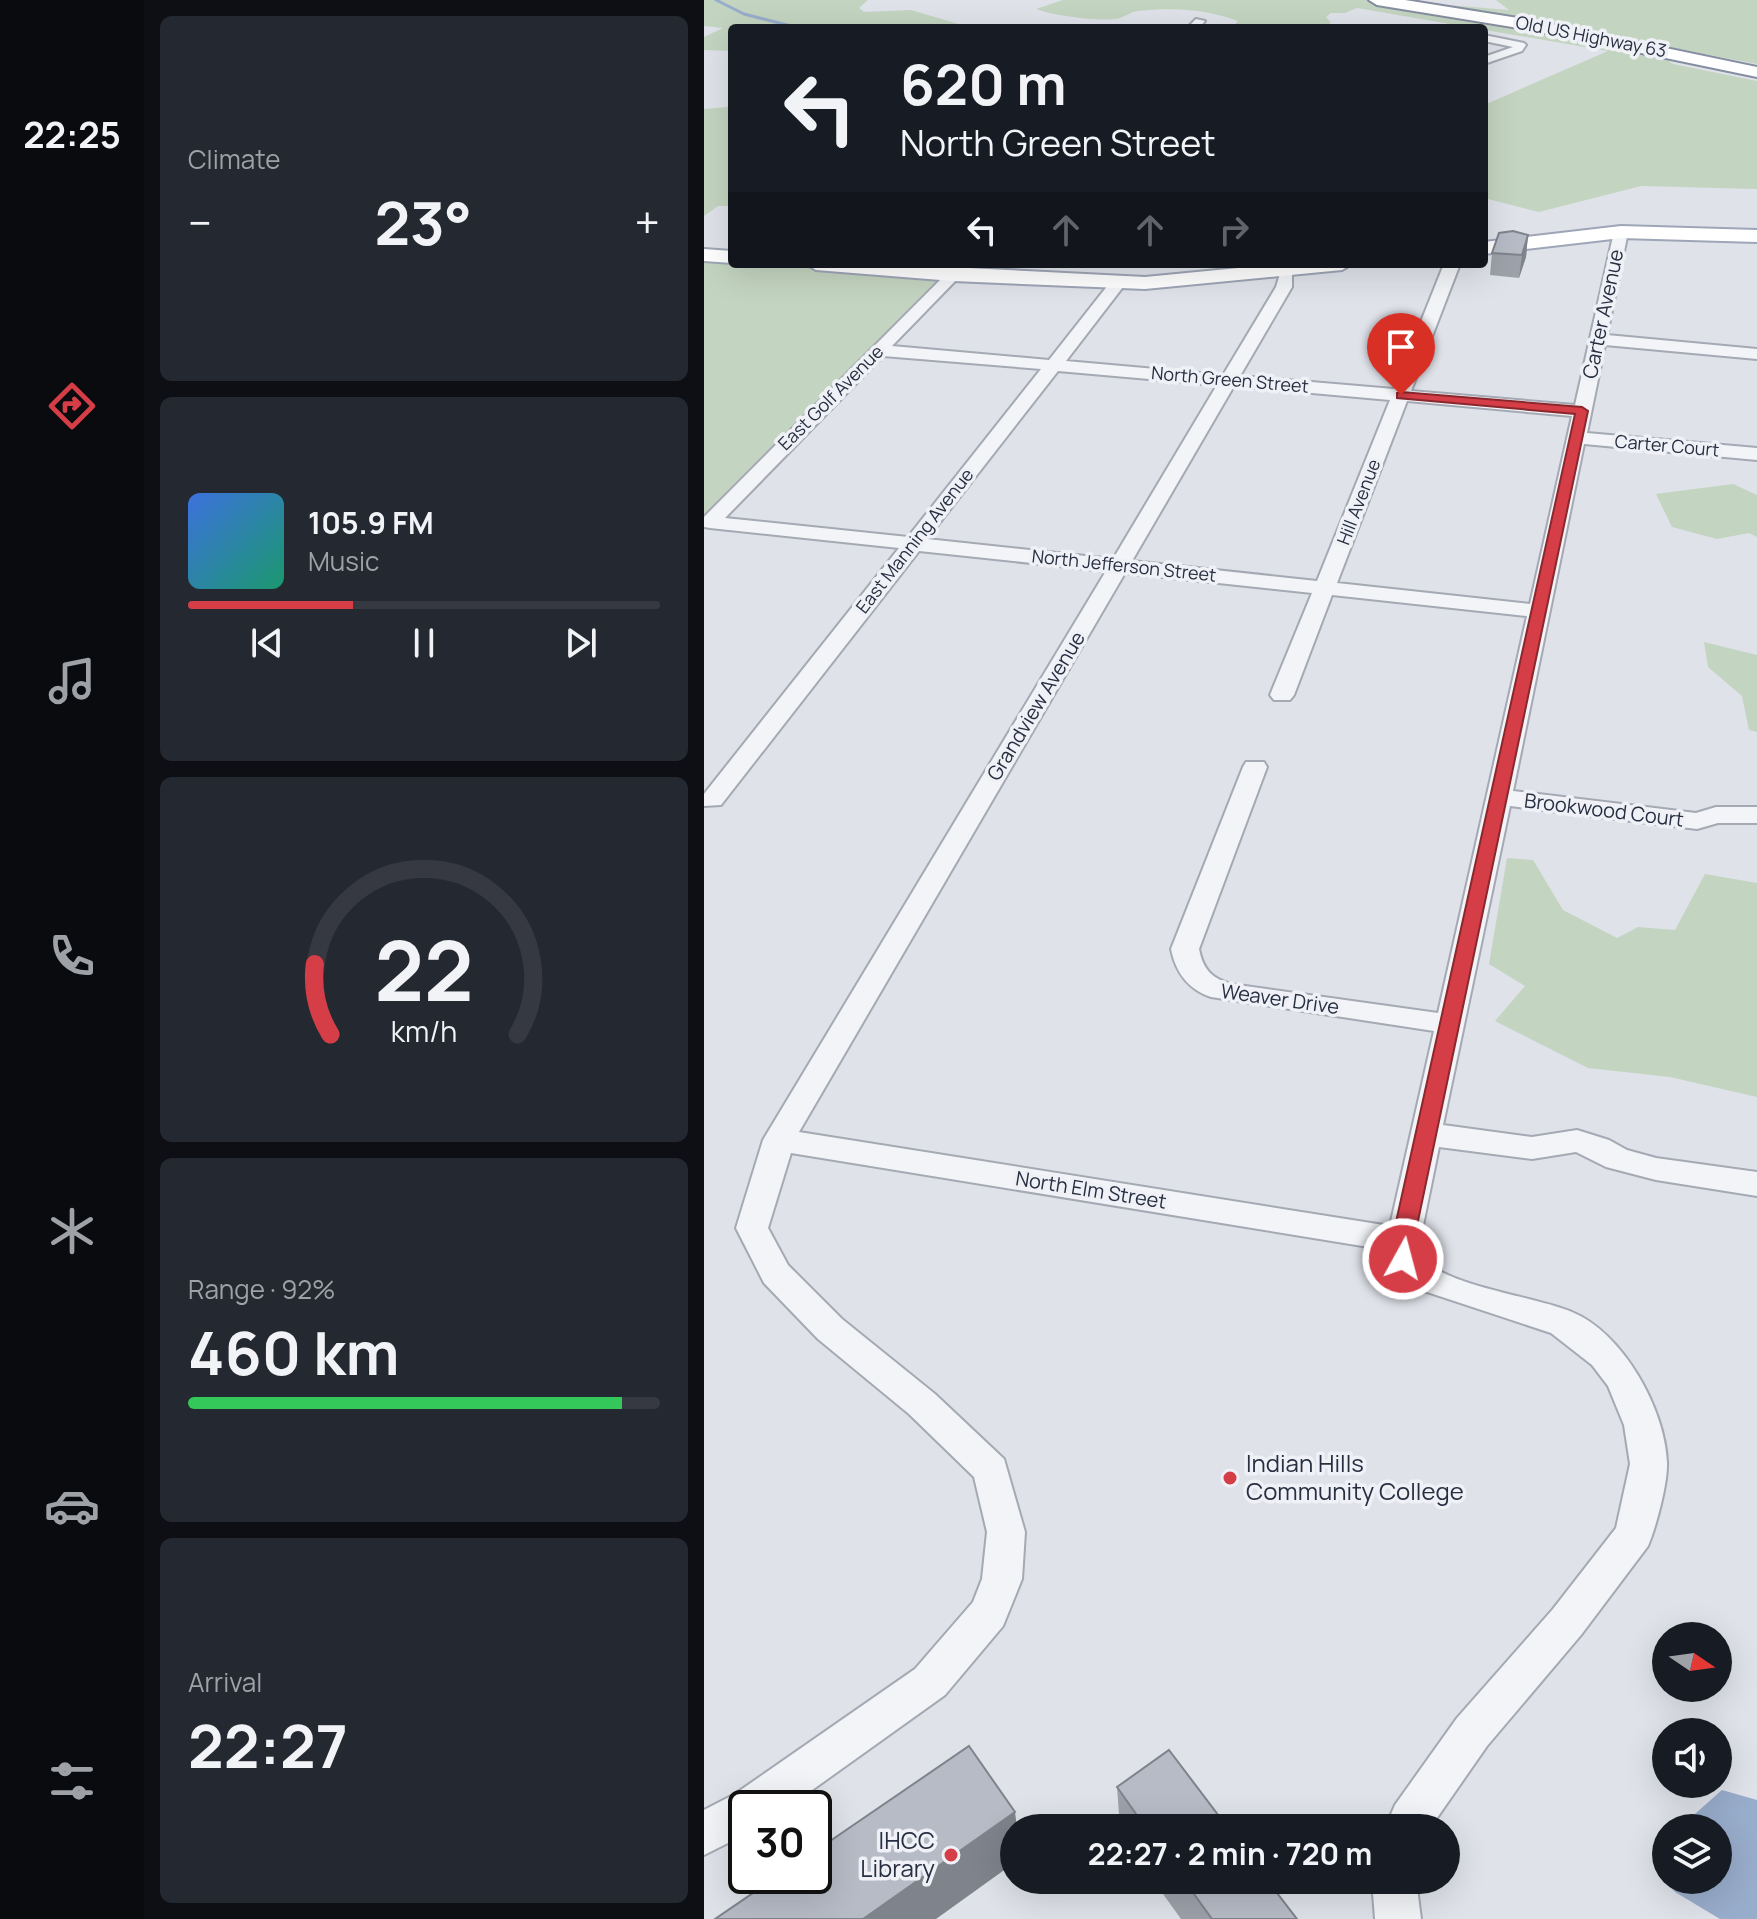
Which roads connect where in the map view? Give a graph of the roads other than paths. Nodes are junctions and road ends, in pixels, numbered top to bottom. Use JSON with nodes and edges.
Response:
{"nodes":[{"id":1,"x":1377,"y":0,"type":"edge"},
{"id":2,"x":1397,"y":0,"type":"edge"},
{"id":3,"x":1488,"y":39,"type":"edge"},
{"id":4,"x":1488,"y":60,"type":"edge"},
{"id":5,"x":1757,"y":70,"type":"edge"},
{"id":6,"x":1621,"y":232,"type":"junction"},
{"id":7,"x":1757,"y":236,"type":"edge"},
{"id":8,"x":1488,"y":248,"type":"edge"},
{"id":9,"x":704,"y":255,"type":"edge"},
{"id":10,"x":728,"y":257,"type":"edge"},
{"id":11,"x":893,"y":268,"type":"edge"},
{"id":12,"x":1305,"y":268,"type":"edge"},
{"id":13,"x":1450,"y":268,"type":"edge"},
{"id":14,"x":1287,"y":270,"type":"junction"},
{"id":15,"x":950,"y":271,"type":"edge"},
{"id":16,"x":1118,"y":283,"type":"junction"},
{"id":17,"x":1597,"y":339,"type":"junction"},
{"id":18,"x":878,"y":350,"type":"junction"},
{"id":19,"x":1757,"y":354,"type":"edge"},
{"id":20,"x":1053,"y":365,"type":"junction"},
{"id":21,"x":1229,"y":380,"type":"junction"},
{"id":22,"x":1401,"y":395,"type":"junction"},
{"id":23,"x":1582,"y":411,"type":"junction"},
{"id":24,"x":1576,"y":438,"type":"junction"},
{"id":25,"x":1757,"y":454,"type":"edge"},
{"id":26,"x":710,"y":522,"type":"joint"},
{"id":27,"x":913,"y":544,"type":"junction"},
{"id":28,"x":1119,"y":566,"type":"junction"},
{"id":29,"x":1325,"y":588,"type":"junction"},
{"id":30,"x":1539,"y":611,"type":"junction"},
{"id":31,"x":1282,"y":695,"type":"dead end"},
{"id":32,"x":1255,"y":767,"type":"dead end"},
{"id":33,"x":1499,"y":797,"type":"junction"},
{"id":34,"x":712,"y":800,"type":"dead end"},
{"id":35,"x":1757,"y":815,"type":"edge"},
{"id":36,"x":1450,"y":1024,"type":"junction"},
{"id":37,"x":1426,"y":1134,"type":"junction"},
{"id":38,"x":779,"y":1140,"type":"junction"},
{"id":39,"x":1757,"y":1184,"type":"edge"},
{"id":40,"x":1403,"y":1240,"type":"junction"},
{"id":41,"x":776,"y":1790,"type":"edge"},
{"id":42,"x":1414,"y":1814,"type":"edge"},
{"id":43,"x":728,"y":1820,"type":"edge"},
{"id":44,"x":704,"y":1833,"type":"edge"},
{"id":45,"x":1395,"y":1894,"type":"edge"},
{"id":46,"x":1398,"y":1919,"type":"edge"}],
"edges":[{"from":1,"to":5,"type":"highway","name":"Old US Highway 63"},
{"from":2,"to":5,"type":"highway"},
{"from":3,"to":4,"type":"street"},
{"from":6,"to":7,"type":"main road"},
{"from":6,"to":8,"type":"main road"},
{"from":6,"to":17,"type":"street","name":"Carter Avenue"},
{"from":9,"to":10,"type":"main road"},
{"from":11,"to":15,"type":"main road"},
{"from":12,"to":14,"type":"main road"},
{"from":13,"to":22,"type":"street","name":"Hill Avenue"},
{"from":14,"to":16,"type":"main road"},
{"from":14,"to":21,"type":"street","name":"Grandview Avenue"},
{"from":15,"to":16,"type":"main road"},
{"from":15,"to":18,"type":"street","name":"East Golf Avenue"},
{"from":16,"to":20,"type":"street","name":"East Manning Avenue"},
{"from":17,"to":19,"type":"street"},
{"from":17,"to":23,"type":"street","name":"Carter Avenue"},
{"from":18,"to":20,"type":"street","name":"North Green Street"},
{"from":18,"to":26,"type":"street","name":"East Golf Avenue"},
{"from":20,"to":21,"type":"street","name":"North Green Street"},
{"from":20,"to":27,"type":"street","name":"East Manning Avenue"},
{"from":21,"to":22,"type":"street","name":"North Green Street"},
{"from":21,"to":28,"type":"street","name":"Grandview Avenue"},
{"from":22,"to":23,"type":"street","name":"North Green Street"},
{"from":22,"to":29,"type":"street","name":"Hill Avenue"},
{"from":23,"to":24,"type":"street","name":"Carter Avenue"},
{"from":24,"to":25,"type":"street","name":"Carter Court"},
{"from":24,"to":30,"type":"street","name":"Carter Avenue"},
{"from":26,"to":27,"type":"street","name":"North Jefferson Street"},
{"from":27,"to":28,"type":"street","name":"North Jefferson Street"},
{"from":27,"to":34,"type":"street","name":"East Manning Avenue"},
{"from":28,"to":29,"type":"street","name":"North Jefferson Street"},
{"from":28,"to":38,"type":"street","name":"Grandview Avenue"},
{"from":29,"to":30,"type":"street","name":"North Jefferson Street"},
{"from":29,"to":31,"type":"street","name":"Hill Avenue"},
{"from":30,"to":33,"type":"street","name":"Carter Avenue"},
{"from":32,"to":36,"type":"street","name":"Weaver Drive"},
{"from":33,"to":35,"type":"street","name":"Brookwood Court"},
{"from":33,"to":36,"type":"street","name":"Carter Avenue"},
{"from":36,"to":37,"type":"street","name":"Carter Avenue"},
{"from":37,"to":39,"type":"street"},
{"from":37,"to":40,"type":"street","name":"Carter Avenue"},
{"from":38,"to":40,"type":"street","name":"North Elm Street"},
{"from":38,"to":41,"type":"street","name":"Grandview Avenue"},
{"from":40,"to":42,"type":"street"},
{"from":43,"to":44,"type":"street","name":"Grandview Avenue"},
{"from":45,"to":46,"type":"street"}]}
